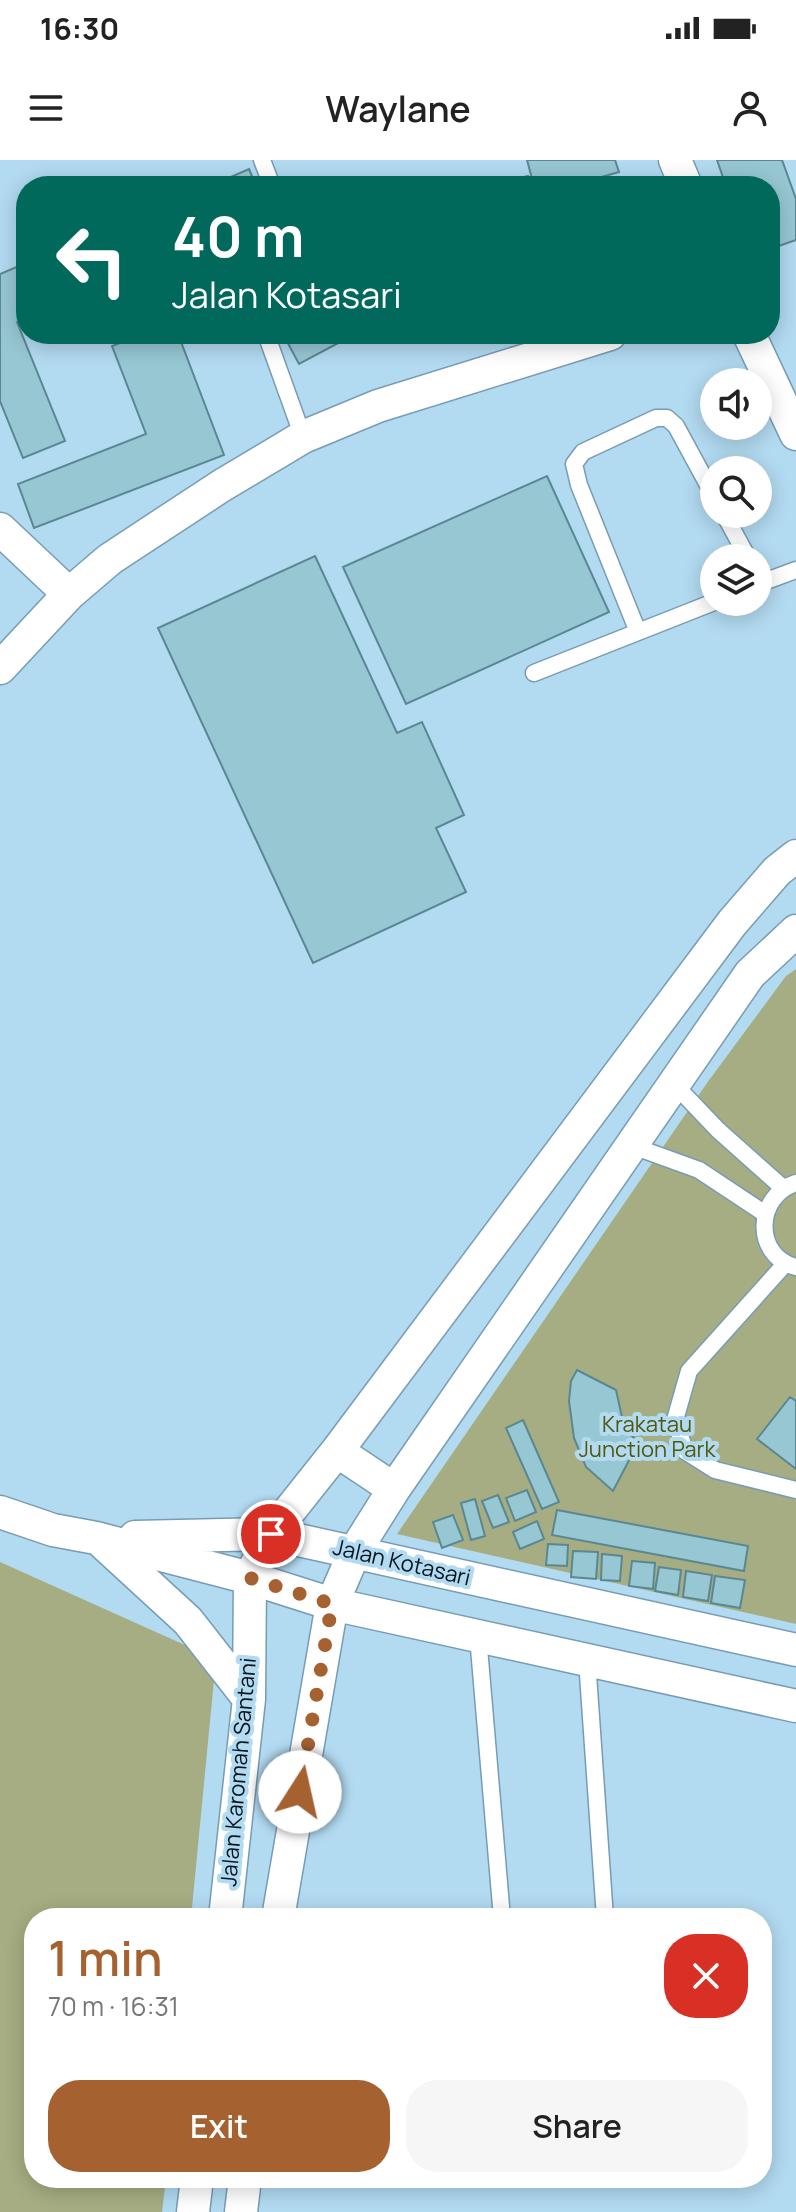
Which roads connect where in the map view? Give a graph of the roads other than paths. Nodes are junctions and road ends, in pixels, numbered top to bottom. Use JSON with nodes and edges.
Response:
{"nodes":[{"id":1,"x":270,"y":344,"type":"edge"},
{"id":2,"x":578,"y":344,"type":"edge"},
{"id":3,"x":754,"y":344,"type":"edge"},
{"id":4,"x":793,"y":423,"type":"edge"},
{"id":5,"x":303,"y":437,"type":"junction"},
{"id":6,"x":700,"y":470,"type":"edge"},
{"id":7,"x":0,"y":529,"type":"edge"},
{"id":8,"x":796,"y":570,"type":"edge"},
{"id":9,"x":772,"y":577,"type":"edge"},
{"id":10,"x":69,"y":594,"type":"junction"},
{"id":11,"x":700,"y":608,"type":"edge"},
{"id":12,"x":638,"y":632,"type":"junction"},
{"id":13,"x":0,"y":668,"type":"edge"},
{"id":14,"x":534,"y":673,"type":"dead end"},
{"id":15,"x":796,"y":856,"type":"edge"},
{"id":16,"x":796,"y":931,"type":"edge"},
{"id":17,"x":675,"y":1085,"type":"junction"},
{"id":18,"x":630,"y":1145,"type":"junction"},
{"id":19,"x":789,"y":1185,"type":"edge"},
{"id":20,"x":764,"y":1213,"type":"junction"},
{"id":21,"x":790,"y":1266,"type":"edge"},
{"id":22,"x":337,"y":1451,"type":"junction"},
{"id":23,"x":394,"y":1489,"type":"junction"},
{"id":24,"x":796,"y":1490,"type":"edge"},
{"id":25,"x":0,"y":1512,"type":"edge"},
{"id":26,"x":271,"y":1534,"type":"junction"},
{"id":27,"x":96,"y":1538,"type":"junction"},
{"id":28,"x":355,"y":1551,"type":"junction"},
{"id":29,"x":250,"y":1578,"type":"junction"},
{"id":30,"x":332,"y":1604,"type":"junction"},
{"id":31,"x":478,"y":1636,"type":"junction"},
{"id":32,"x":796,"y":1650,"type":"edge"},
{"id":33,"x":587,"y":1660,"type":"junction"},
{"id":34,"x":249,"y":1699,"type":"junction"},
{"id":35,"x":796,"y":1706,"type":"edge"},
{"id":36,"x":226,"y":1908,"type":"edge"},
{"id":37,"x":280,"y":1908,"type":"edge"},
{"id":38,"x":501,"y":1908,"type":"edge"},
{"id":39,"x":604,"y":1908,"type":"edge"},
{"id":40,"x":196,"y":2188,"type":"edge"},
{"id":41,"x":244,"y":2188,"type":"edge"},
{"id":42,"x":193,"y":2212,"type":"edge"},
{"id":43,"x":241,"y":2212,"type":"edge"}],
"edges":[{"from":1,"to":5,"type":"lane"},
{"from":2,"to":5,"type":"street"},
{"from":3,"to":4,"type":"street"},
{"from":5,"to":10,"type":"street"},
{"from":6,"to":12,"type":"lane"},
{"from":7,"to":10,"type":"street"},
{"from":8,"to":9,"type":"lane"},
{"from":10,"to":13,"type":"street"},
{"from":11,"to":12,"type":"lane"},
{"from":12,"to":14,"type":"lane"},
{"from":15,"to":22,"type":"street","name":"Jalan Karomah Santani"},
{"from":16,"to":17,"type":"street"},
{"from":17,"to":18,"type":"street"},
{"from":17,"to":19,"type":"lane"},
{"from":18,"to":20,"type":"lane"},
{"from":18,"to":23,"type":"street"},
{"from":19,"to":20,"type":"lane"},
{"from":20,"to":21,"type":"lane"},
{"from":21,"to":24,"type":"lane"},
{"from":22,"to":23,"type":"street"},
{"from":22,"to":26,"type":"street","name":"Jalan Karomah Santani"},
{"from":23,"to":28,"type":"street"},
{"from":25,"to":27,"type":"street"},
{"from":26,"to":27,"type":"street","name":"Jalan Kotasari"},
{"from":26,"to":28,"type":"street","name":"Jalan Kotasari"},
{"from":26,"to":29,"type":"street","name":"Jalan Karomah Santani"},
{"from":27,"to":29,"type":"street"},
{"from":27,"to":34,"type":"street"},
{"from":28,"to":30,"type":"street"},
{"from":28,"to":32,"type":"street","name":"Jalan Kotasari"},
{"from":29,"to":30,"type":"street"},
{"from":29,"to":34,"type":"street","name":"Jalan Karomah Santani"},
{"from":30,"to":31,"type":"street"},
{"from":30,"to":37,"type":"street"},
{"from":31,"to":33,"type":"street"},
{"from":31,"to":38,"type":"lane"},
{"from":33,"to":35,"type":"street"},
{"from":33,"to":39,"type":"lane"},
{"from":34,"to":36,"type":"street","name":"Jalan Karomah Santani"},
{"from":40,"to":42,"type":"street"},
{"from":41,"to":43,"type":"street"}]}
